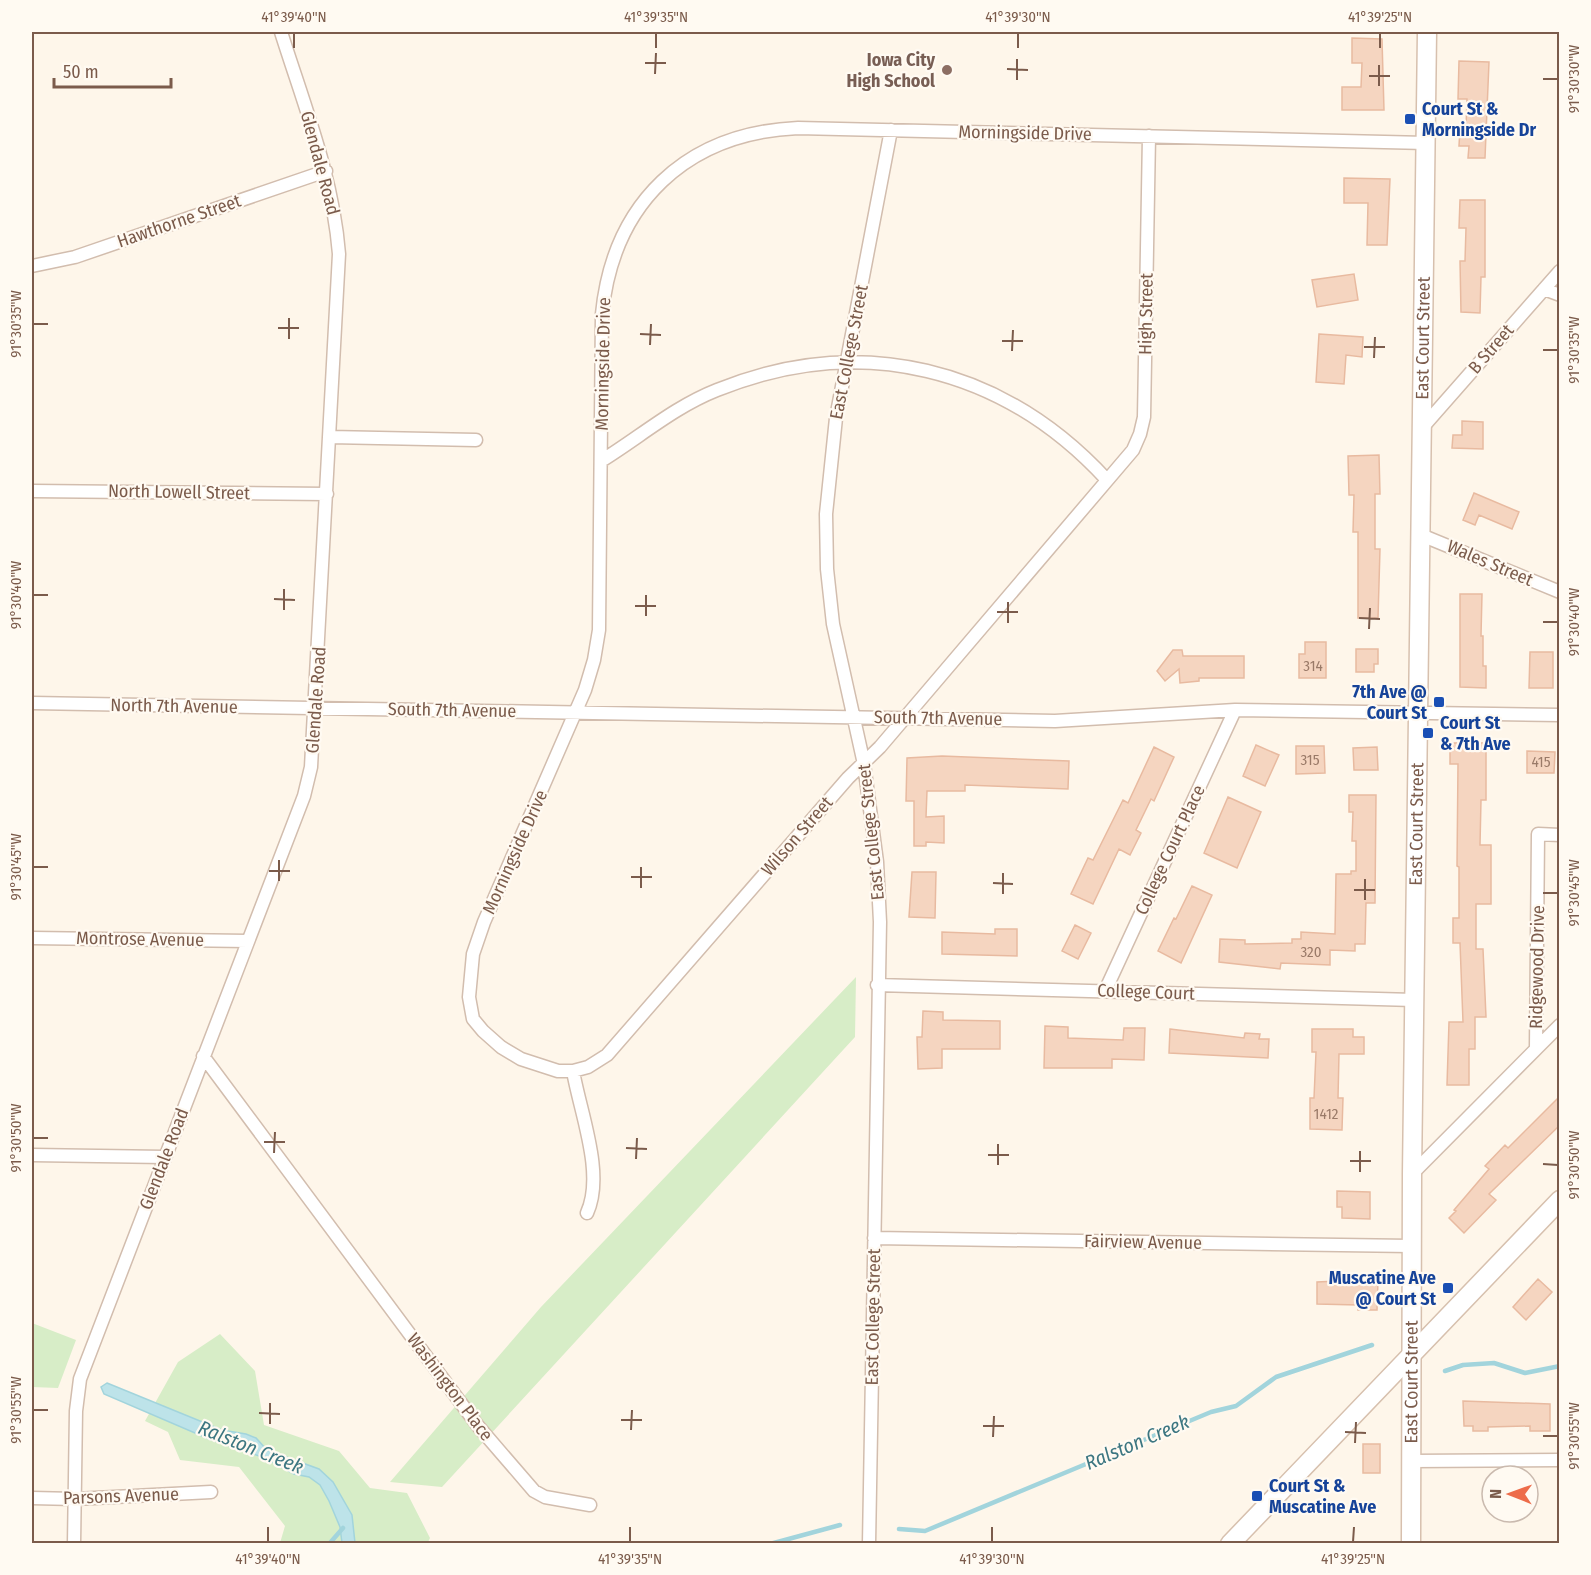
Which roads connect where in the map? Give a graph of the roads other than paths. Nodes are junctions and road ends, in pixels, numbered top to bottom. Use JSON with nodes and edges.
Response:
{"nodes":[{"id":1,"x":281,"y":32,"type":"edge"},
{"id":2,"x":1427,"y":32,"type":"edge"},
{"id":3,"x":891,"y":130,"type":"junction"},
{"id":4,"x":1149,"y":136,"type":"junction"},
{"id":5,"x":1426,"y":143,"type":"junction"},
{"id":6,"x":326,"y":171,"type":"junction"},
{"id":7,"x":32,"y":266,"type":"edge"},
{"id":8,"x":1560,"y":271,"type":"edge"},
{"id":9,"x":1544,"y":289,"type":"junction"},
{"id":10,"x":1560,"y":296,"type":"edge"},
{"id":11,"x":847,"y":361,"type":"junction"},
{"id":12,"x":1422,"y":428,"type":"junction"},
{"id":13,"x":330,"y":437,"type":"junction"},
{"id":14,"x":476,"y":440,"type":"dead end"},
{"id":15,"x":601,"y":461,"type":"junction"},
{"id":16,"x":1107,"y":480,"type":"junction"},
{"id":17,"x":32,"y":490,"type":"edge"},
{"id":18,"x":327,"y":494,"type":"junction"},
{"id":19,"x":1421,"y":535,"type":"junction"},
{"id":20,"x":1560,"y":592,"type":"edge"},
{"id":21,"x":32,"y":704,"type":"edge"},
{"id":22,"x":316,"y":709,"type":"junction"},
{"id":23,"x":1235,"y":710,"type":"junction"},
{"id":24,"x":574,"y":711,"type":"junction"},
{"id":25,"x":1418,"y":713,"type":"junction"},
{"id":26,"x":1560,"y":715,"type":"edge"},
{"id":27,"x":853,"y":716,"type":"junction"},
{"id":28,"x":904,"y":717,"type":"junction"},
{"id":29,"x":864,"y":764,"type":"junction"},
{"id":30,"x":1560,"y":835,"type":"edge"},
{"id":31,"x":32,"y":938,"type":"edge"},
{"id":32,"x":248,"y":941,"type":"junction"},
{"id":33,"x":877,"y":985,"type":"junction"},
{"id":34,"x":1105,"y":991,"type":"junction"},
{"id":35,"x":1414,"y":1000,"type":"junction"},
{"id":36,"x":1560,"y":1024,"type":"edge"},
{"id":37,"x":1536,"y":1049,"type":"junction"},
{"id":38,"x":203,"y":1056,"type":"junction"},
{"id":39,"x":573,"y":1071,"type":"junction"},
{"id":40,"x":32,"y":1155,"type":"edge"},
{"id":41,"x":165,"y":1157,"type":"junction"},
{"id":42,"x":1412,"y":1174,"type":"junction"},
{"id":43,"x":1556,"y":1207,"type":"edge"},
{"id":44,"x":587,"y":1213,"type":"dead end"},
{"id":45,"x":874,"y":1238,"type":"junction"},
{"id":46,"x":1411,"y":1246,"type":"junction"},
{"id":47,"x":1412,"y":1353,"type":"junction"},
{"id":48,"x":1560,"y":1460,"type":"edge"},
{"id":49,"x":1412,"y":1461,"type":"junction"},
{"id":50,"x":211,"y":1492,"type":"dead end"},
{"id":51,"x":32,"y":1498,"type":"edge"},
{"id":52,"x":75,"y":1499,"type":"junction"},
{"id":53,"x":590,"y":1505,"type":"dead end"},
{"id":54,"x":74,"y":1544,"type":"edge"},
{"id":55,"x":869,"y":1544,"type":"edge"},
{"id":56,"x":1230,"y":1544,"type":"edge"},
{"id":57,"x":1411,"y":1544,"type":"edge"}],
"edges":[{"from":1,"to":6,"type":"street","name":"Glendale Road"},
{"from":2,"to":5,"type":"street","name":"East Court Street"},
{"from":3,"to":4,"type":"street","name":"Morningside Drive"},
{"from":3,"to":11,"type":"street","name":"East College Street"},
{"from":3,"to":15,"type":"street","name":"Morningside Drive"},
{"from":4,"to":5,"type":"street","name":"Morningside Drive"},
{"from":4,"to":16,"type":"street","name":"High Street"},
{"from":5,"to":12,"type":"street","name":"East Court Street"},
{"from":6,"to":7,"type":"street","name":"Hawthorne Street"},
{"from":6,"to":13,"type":"street","name":"Glendale Road"},
{"from":8,"to":9,"type":"street","name":"B Street"},
{"from":9,"to":10,"type":"street"},
{"from":9,"to":12,"type":"street","name":"B Street"},
{"from":11,"to":15,"type":"street"},
{"from":11,"to":16,"type":"street"},
{"from":11,"to":27,"type":"street","name":"East College Street"},
{"from":12,"to":19,"type":"street","name":"East Court Street"},
{"from":13,"to":14,"type":"street"},
{"from":13,"to":18,"type":"street","name":"Glendale Road"},
{"from":15,"to":24,"type":"street","name":"Morningside Drive"},
{"from":16,"to":28,"type":"street","name":"Wilson Street"},
{"from":17,"to":18,"type":"street","name":"North Lowell Street"},
{"from":18,"to":22,"type":"street","name":"Glendale Road"},
{"from":19,"to":20,"type":"street","name":"Wales Street"},
{"from":19,"to":25,"type":"street","name":"East Court Street"},
{"from":21,"to":22,"type":"street","name":"North 7th Avenue"},
{"from":22,"to":24,"type":"street","name":"South 7th Avenue"},
{"from":22,"to":32,"type":"street","name":"Glendale Road"},
{"from":23,"to":25,"type":"street","name":"South 7th Avenue"},
{"from":23,"to":28,"type":"street","name":"South 7th Avenue"},
{"from":23,"to":34,"type":"street","name":"College Court Place"},
{"from":24,"to":27,"type":"street","name":"South 7th Avenue"},
{"from":24,"to":39,"type":"street","name":"Morningside Drive"},
{"from":25,"to":26,"type":"street","name":"South 7th Avenue"},
{"from":25,"to":35,"type":"street","name":"East Court Street"},
{"from":27,"to":28,"type":"street","name":"South 7th Avenue"},
{"from":27,"to":29,"type":"street","name":"East College Street"},
{"from":28,"to":29,"type":"street","name":"Wilson Street"},
{"from":29,"to":33,"type":"street","name":"East College Street"},
{"from":29,"to":39,"type":"street","name":"Wilson Street"},
{"from":30,"to":37,"type":"street","name":"Ridgewood Drive"},
{"from":31,"to":32,"type":"street","name":"Montrose Avenue"},
{"from":32,"to":38,"type":"street","name":"Glendale Road"},
{"from":33,"to":34,"type":"street","name":"College Court"},
{"from":33,"to":45,"type":"street","name":"East College Street"},
{"from":34,"to":35,"type":"street","name":"College Court"},
{"from":35,"to":42,"type":"street","name":"East Court Street"},
{"from":36,"to":37,"type":"street","name":"Ridgewood Drive"},
{"from":37,"to":42,"type":"street","name":"Ridgewood Drive"},
{"from":38,"to":41,"type":"street","name":"Glendale Road"},
{"from":38,"to":53,"type":"street","name":"Washington Place"},
{"from":39,"to":44,"type":"street"},
{"from":40,"to":41,"type":"street"},
{"from":41,"to":52,"type":"street","name":"Glendale Road"},
{"from":42,"to":46,"type":"street","name":"East Court Street"},
{"from":43,"to":47,"type":"street"},
{"from":45,"to":46,"type":"street","name":"Fairview Avenue"},
{"from":45,"to":55,"type":"street","name":"East College Street"},
{"from":46,"to":47,"type":"street","name":"East Court Street"},
{"from":47,"to":49,"type":"street","name":"East Court Street"},
{"from":47,"to":56,"type":"street"},
{"from":48,"to":49,"type":"street"},
{"from":49,"to":57,"type":"street","name":"East Court Street"},
{"from":50,"to":52,"type":"street","name":"Parsons Avenue"},
{"from":51,"to":52,"type":"street","name":"Parsons Avenue"},
{"from":52,"to":54,"type":"street","name":"Glendale Road"}]}
